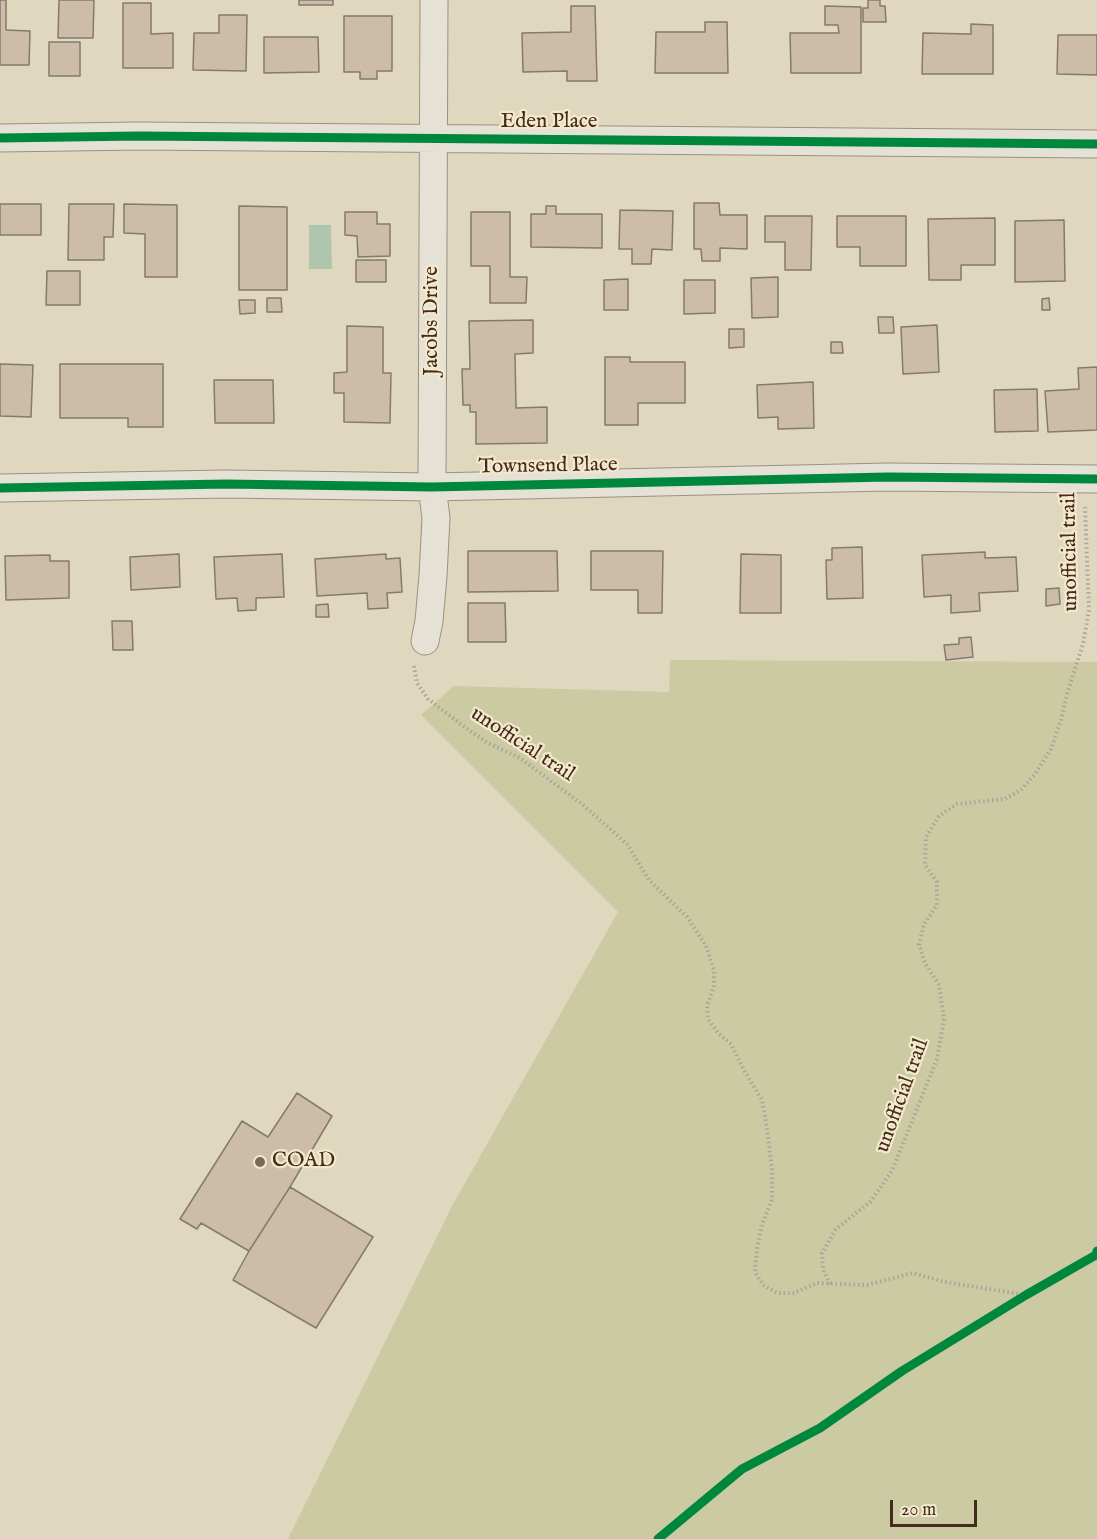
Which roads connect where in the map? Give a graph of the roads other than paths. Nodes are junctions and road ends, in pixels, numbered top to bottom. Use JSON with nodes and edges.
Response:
{"nodes":[{"id":1,"x":434,"y":0,"type":"edge"},
{"id":2,"x":0,"y":138,"type":"edge"},
{"id":3,"x":434,"y":140,"type":"junction"},
{"id":4,"x":1097,"y":144,"type":"edge"},
{"id":5,"x":1090,"y":479,"type":"edge"},
{"id":6,"x":432,"y":487,"type":"junction"},
{"id":7,"x":0,"y":488,"type":"edge"},
{"id":8,"x":425,"y":641,"type":"road end"}],
"edges":[{"from":1,"to":3,"type":"street","name":"Jacobs Drive"},
{"from":2,"to":3,"type":"street","name":"Eden Place"},
{"from":3,"to":4,"type":"street","name":"Eden Place"},
{"from":3,"to":6,"type":"street","name":"Jacobs Drive"},
{"from":5,"to":6,"type":"street","name":"Townsend Place"},
{"from":6,"to":7,"type":"street","name":"Townsend Place"},
{"from":6,"to":8,"type":"street","name":"Jacobs Drive"}]}
